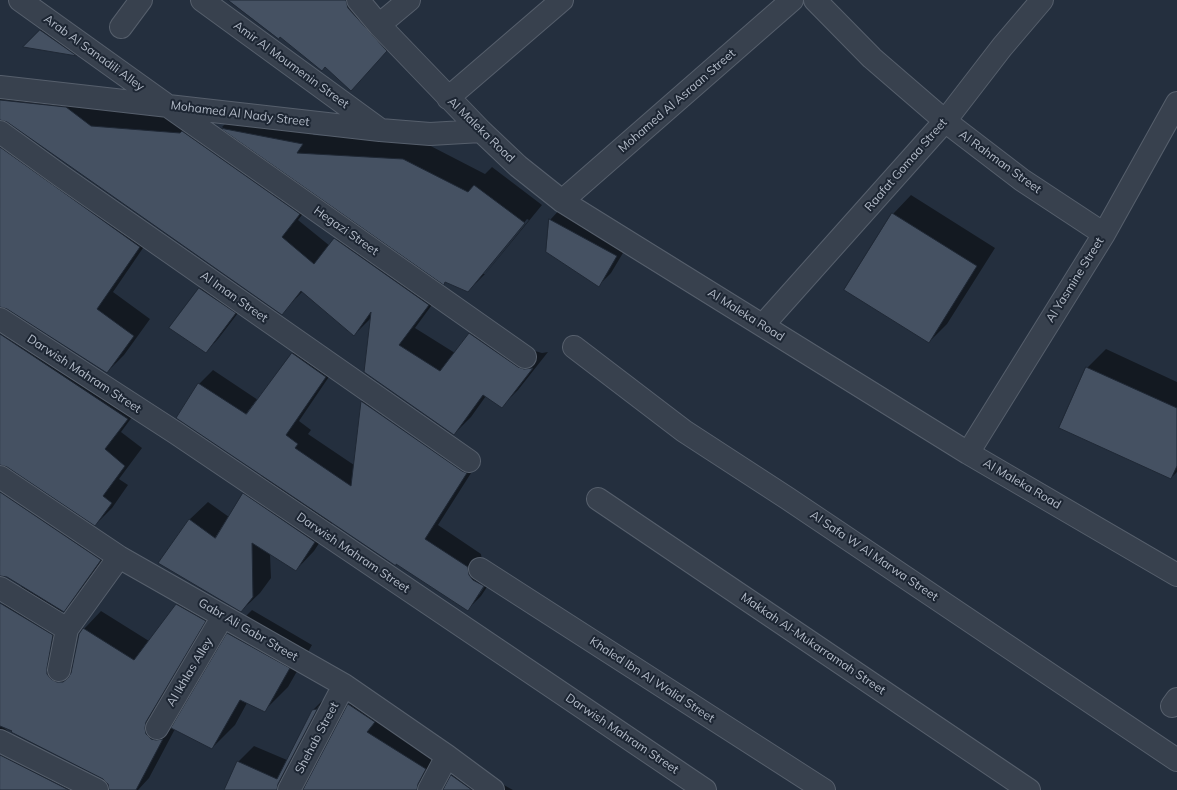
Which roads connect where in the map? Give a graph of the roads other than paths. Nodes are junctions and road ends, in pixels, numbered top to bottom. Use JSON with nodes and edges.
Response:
{"nodes":[{"id":1,"x":20,"y":0,"type":"edge"},
{"id":2,"x":141,"y":0,"type":"edge"},
{"id":3,"x":202,"y":0,"type":"edge"},
{"id":4,"x":358,"y":0,"type":"edge"},
{"id":5,"x":409,"y":0,"type":"edge"},
{"id":6,"x":562,"y":0,"type":"edge"},
{"id":7,"x":792,"y":0,"type":"edge"},
{"id":8,"x":815,"y":0,"type":"edge"},
{"id":9,"x":1042,"y":0,"type":"edge"},
{"id":10,"x":379,"y":25,"type":"junction"},
{"id":11,"x":121,"y":27,"type":"dead end"},
{"id":12,"x":0,"y":86,"type":"edge"},
{"id":13,"x":448,"y":98,"type":"junction"},
{"id":14,"x":1177,"y":103,"type":"edge"},
{"id":15,"x":168,"y":106,"type":"junction"},
{"id":16,"x":944,"y":121,"type":"junction"},
{"id":17,"x":380,"y":130,"type":"junction"},
{"id":18,"x":0,"y":132,"type":"edge"},
{"id":19,"x":480,"y":132,"type":"junction"},
{"id":20,"x":562,"y":201,"type":"junction"},
{"id":21,"x":1104,"y":234,"type":"junction"},
{"id":22,"x":0,"y":319,"type":"edge"},
{"id":23,"x":763,"y":325,"type":"junction"},
{"id":24,"x":574,"y":347,"type":"dead end"},
{"id":25,"x":525,"y":357,"type":"dead end"},
{"id":26,"x":968,"y":453,"type":"junction"},
{"id":27,"x":469,"y":461,"type":"dead end"},
{"id":28,"x":0,"y":477,"type":"edge"},
{"id":29,"x":598,"y":499,"type":"dead end"},
{"id":30,"x":119,"y":557,"type":"junction"},
{"id":31,"x":480,"y":569,"type":"dead end"},
{"id":32,"x":1177,"y":575,"type":"edge"},
{"id":33,"x":0,"y":588,"type":"edge"},
{"id":34,"x":223,"y":616,"type":"junction"},
{"id":35,"x":67,"y":629,"type":"junction"},
{"id":36,"x":59,"y":670,"type":"dead end"},
{"id":37,"x":344,"y":685,"type":"junction"},
{"id":38,"x":157,"y":728,"type":"dead end"},
{"id":39,"x":0,"y":741,"type":"edge"},
{"id":40,"x":447,"y":756,"type":"junction"},
{"id":41,"x":1177,"y":760,"type":"edge"},
{"id":42,"x":97,"y":790,"type":"edge"},
{"id":43,"x":289,"y":790,"type":"edge"},
{"id":44,"x":429,"y":790,"type":"edge"},
{"id":45,"x":493,"y":790,"type":"edge"},
{"id":46,"x":704,"y":790,"type":"edge"},
{"id":47,"x":824,"y":790,"type":"edge"},
{"id":48,"x":1029,"y":790,"type":"edge"}],
"edges":[{"from":1,"to":15,"type":"street","name":"Arab Al Sanadili Alley"},
{"from":2,"to":11,"type":"street"},
{"from":3,"to":17,"type":"street","name":"Amir Al Moumenin Street"},
{"from":4,"to":10,"type":"street","name":"Al Maleka Road"},
{"from":5,"to":10,"type":"street"},
{"from":6,"to":13,"type":"street"},
{"from":7,"to":20,"type":"street","name":"Mohamed Al Asraan Street"},
{"from":8,"to":16,"type":"street","name":"Al Rahman Street"},
{"from":9,"to":16,"type":"street","name":"Raafat Gomaa Street"},
{"from":10,"to":13,"type":"street","name":"Al Maleka Road"},
{"from":12,"to":15,"type":"street","name":"Mohamed Al Nady Street"},
{"from":13,"to":19,"type":"street","name":"Al Maleka Road"},
{"from":14,"to":21,"type":"street","name":"Al Yasmine Street"},
{"from":15,"to":17,"type":"street","name":"Mohamed Al Nady Street"},
{"from":15,"to":25,"type":"street","name":"Hegazi Street"},
{"from":16,"to":21,"type":"street","name":"Al Rahman Street"},
{"from":16,"to":23,"type":"street","name":"Raafat Gomaa Street"},
{"from":17,"to":19,"type":"street","name":"Mohamed Al Nady Street"},
{"from":18,"to":27,"type":"street","name":"Al Iman Street"},
{"from":19,"to":20,"type":"street","name":"Al Maleka Road"},
{"from":20,"to":23,"type":"street","name":"Al Maleka Road"},
{"from":21,"to":26,"type":"street","name":"Al Yasmine Street"},
{"from":22,"to":46,"type":"street","name":"Darwish Mahram Street"},
{"from":23,"to":26,"type":"street","name":"Al Maleka Road"},
{"from":24,"to":41,"type":"street","name":"Al Safa W Al Marwa Street"},
{"from":26,"to":32,"type":"street","name":"Al Maleka Road"},
{"from":28,"to":30,"type":"street","name":"Gabr Ali Gabr Street"},
{"from":29,"to":48,"type":"street","name":"Makkah Al-Mukarramah Street"},
{"from":30,"to":34,"type":"street","name":"Gabr Ali Gabr Street"},
{"from":30,"to":35,"type":"street"},
{"from":31,"to":47,"type":"street","name":"Khaled Ibn Al Walid Street"},
{"from":33,"to":35,"type":"street"},
{"from":34,"to":37,"type":"street","name":"Gabr Ali Gabr Street"},
{"from":34,"to":38,"type":"street","name":"Al Ikhlas Alley"},
{"from":35,"to":36,"type":"street"},
{"from":37,"to":40,"type":"street","name":"Gabr Ali Gabr Street"},
{"from":37,"to":43,"type":"street","name":"Shehab Street"},
{"from":39,"to":42,"type":"street"},
{"from":40,"to":44,"type":"street"},
{"from":40,"to":45,"type":"street","name":"Gabr Ali Gabr Street"}]}
